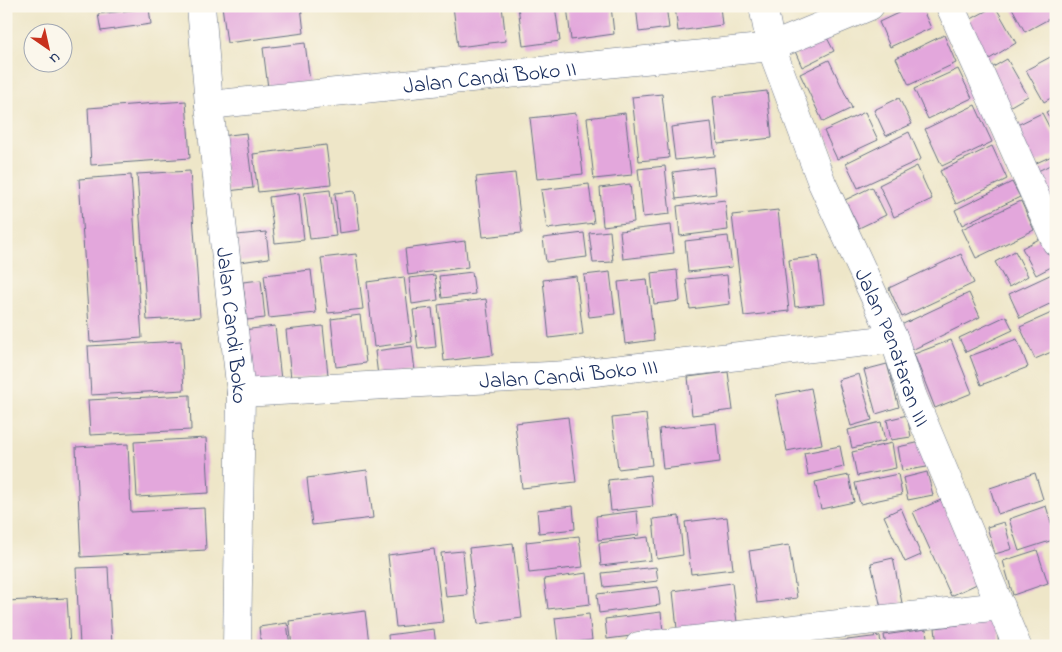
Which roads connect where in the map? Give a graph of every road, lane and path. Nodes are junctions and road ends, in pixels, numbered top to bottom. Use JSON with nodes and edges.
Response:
{"nodes":[{"id":1,"x":201,"y":6,"type":"edge"},
{"id":2,"x":763,"y":6,"type":"edge"},
{"id":3,"x":870,"y":6,"type":"edge"},
{"id":4,"x":950,"y":6,"type":"edge"},
{"id":5,"x":771,"y":47,"type":"junction"},
{"id":6,"x":209,"y":105,"type":"junction"},
{"id":7,"x":1056,"y":242,"type":"edge"},
{"id":8,"x":894,"y":339,"type":"junction"},
{"id":9,"x":241,"y":393,"type":"junction"},
{"id":10,"x":1001,"y":606,"type":"junction"},
{"id":11,"x":237,"y":646,"type":"edge"},
{"id":12,"x":639,"y":646,"type":"edge"},
{"id":13,"x":1017,"y":646,"type":"edge"}],
"edges":[{"from":1,"to":6,"type":"street","name":"Jalan Candi Boko"},
{"from":2,"to":5,"type":"street","name":"Jalan Penataran III"},
{"from":3,"to":5,"type":"street","name":"Jalan Candi Boko II"},
{"from":4,"to":7,"type":"street"},
{"from":5,"to":6,"type":"street","name":"Jalan Candi Boko II"},
{"from":5,"to":8,"type":"street","name":"Jalan Penataran III"},
{"from":6,"to":9,"type":"street","name":"Jalan Candi Boko"},
{"from":8,"to":9,"type":"street","name":"Jalan Candi Boko III"},
{"from":8,"to":10,"type":"street","name":"Jalan Penataran III"},
{"from":9,"to":11,"type":"street","name":"Jalan Candi Boko"},
{"from":10,"to":12,"type":"street"},
{"from":10,"to":13,"type":"street","name":"Jalan Penataran III"}]}
